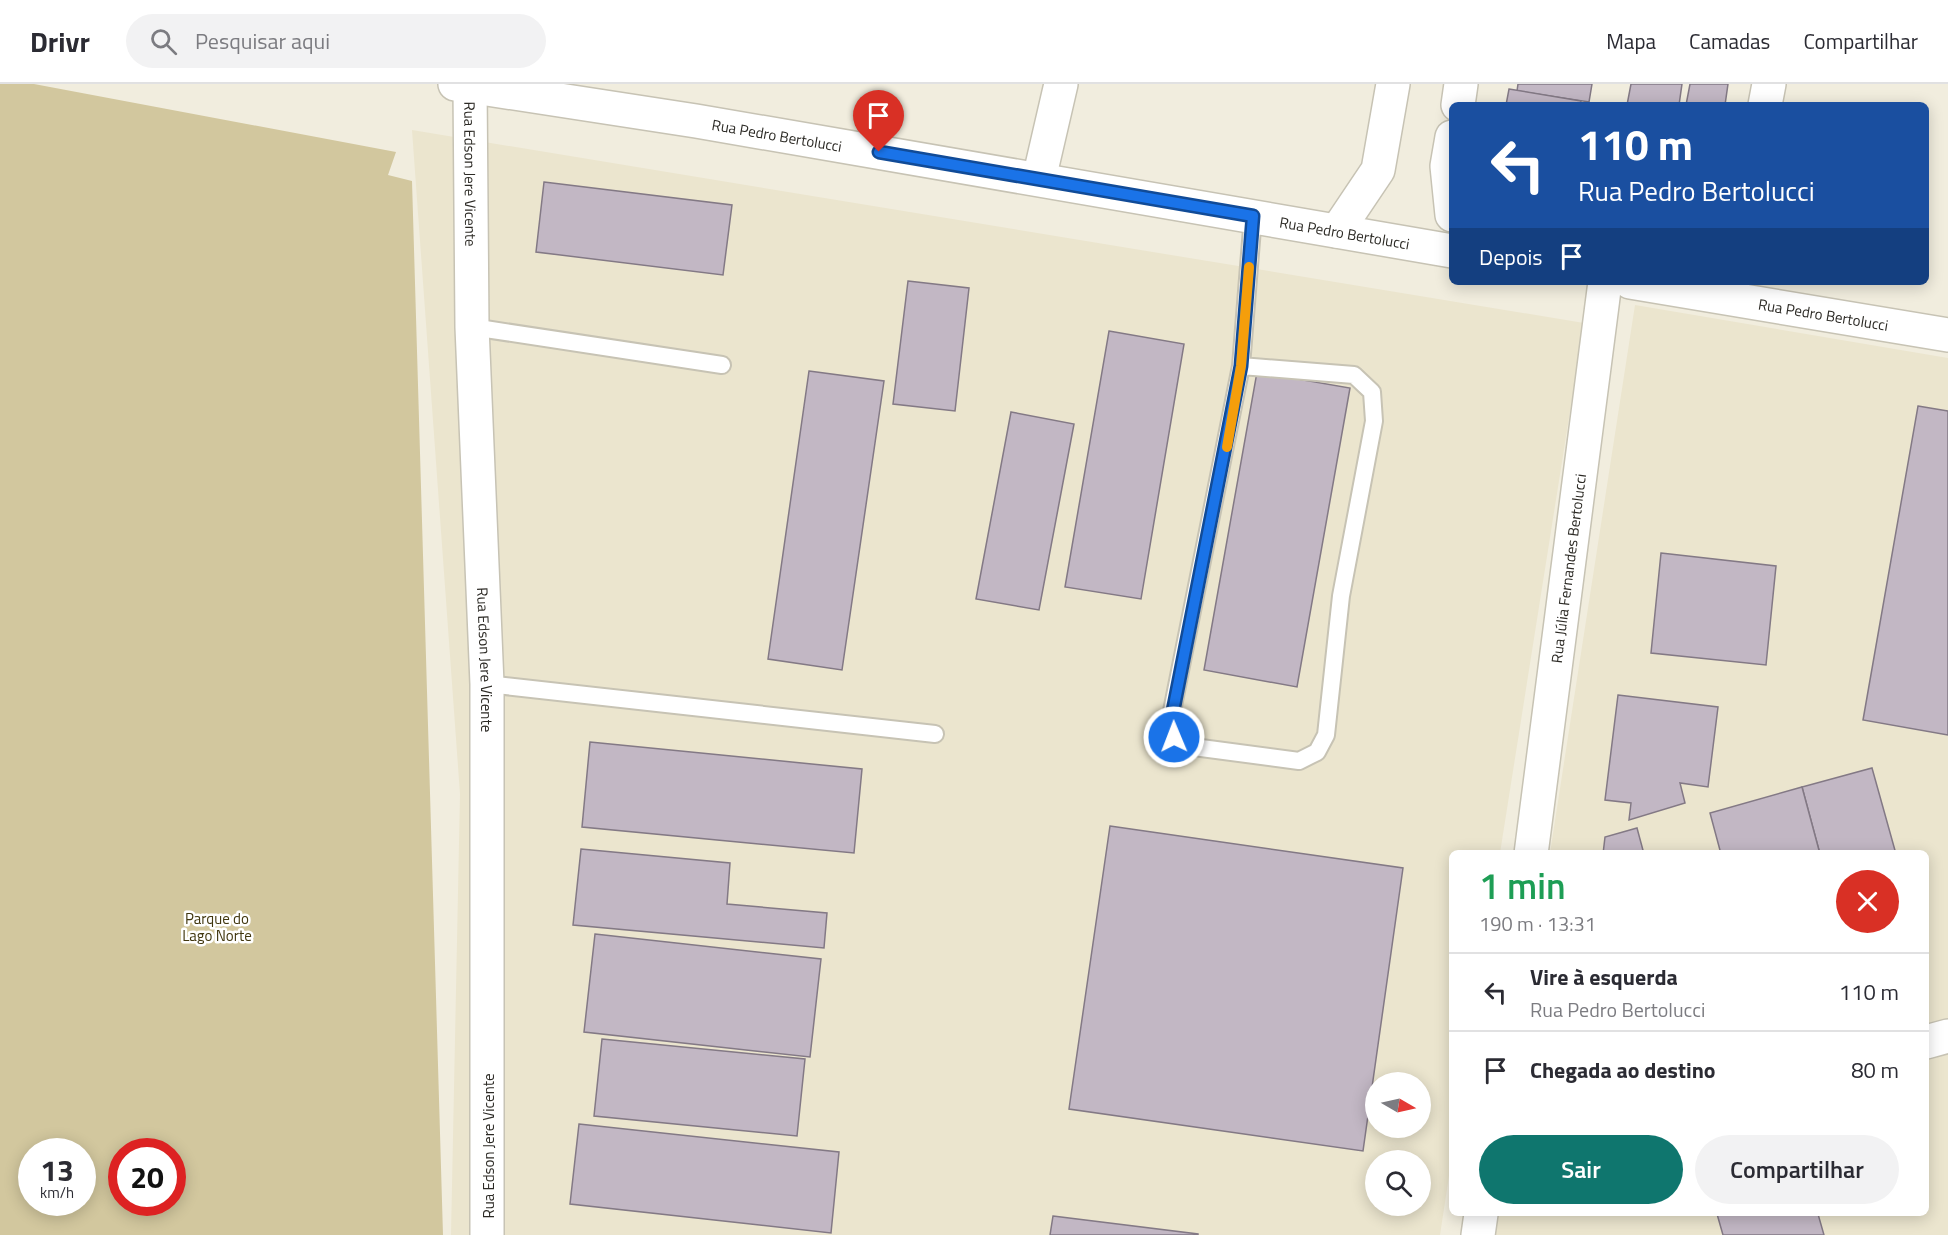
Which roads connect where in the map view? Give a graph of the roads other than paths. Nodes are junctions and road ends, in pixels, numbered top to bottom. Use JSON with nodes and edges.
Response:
{"nodes":[{"id":1,"x":1061,"y":84,"type":"edge"},
{"id":2,"x":1393,"y":84,"type":"edge"},
{"id":3,"x":1461,"y":84,"type":"edge"},
{"id":4,"x":1769,"y":84,"type":"edge"},
{"id":5,"x":463,"y":85,"type":"edge"},
{"id":6,"x":1458,"y":102,"type":"edge"},
{"id":7,"x":1766,"y":102,"type":"edge"},
{"id":8,"x":1449,"y":154,"type":"edge"},
{"id":9,"x":1040,"y":179,"type":"junction"},
{"id":10,"x":1449,"y":186,"type":"edge"},
{"id":11,"x":1253,"y":216,"type":"junction"},
{"id":12,"x":1337,"y":231,"type":"junction"},
{"id":13,"x":1449,"y":250,"type":"edge"},
{"id":14,"x":1605,"y":285,"type":"edge"},
{"id":15,"x":1665,"y":285,"type":"edge"},
{"id":16,"x":1734,"y":291,"type":"edge"},
{"id":17,"x":472,"y":327,"type":"junction"},
{"id":18,"x":1948,"y":335,"type":"edge"},
{"id":19,"x":722,"y":365,"type":"dead end"},
{"id":20,"x":1241,"y":366,"type":"junction"},
{"id":21,"x":487,"y":684,"type":"junction"},
{"id":22,"x":935,"y":734,"type":"dead end"},
{"id":23,"x":1532,"y":850,"type":"edge"},
{"id":24,"x":1948,"y":1036,"type":"edge"},
{"id":25,"x":1929,"y":1041,"type":"edge"},
{"id":26,"x":1481,"y":1216,"type":"edge"},
{"id":27,"x":487,"y":1235,"type":"edge"},
{"id":28,"x":1478,"y":1235,"type":"edge"}],
"edges":[{"from":1,"to":9,"type":"street"},
{"from":2,"to":12,"type":"street"},
{"from":3,"to":6,"type":"street"},
{"from":4,"to":7,"type":"street"},
{"from":5,"to":9,"type":"street","name":"Rua Pedro Bertolucci"},
{"from":5,"to":17,"type":"street","name":"Rua Edson Jere Vicente"},
{"from":8,"to":10,"type":"street"},
{"from":9,"to":11,"type":"street","name":"Rua Pedro Bertolucci"},
{"from":11,"to":12,"type":"street","name":"Rua Pedro Bertolucci"},
{"from":11,"to":20,"type":"lane"},
{"from":12,"to":13,"type":"street","name":"Rua Pedro Bertolucci"},
{"from":14,"to":23,"type":"street","name":"Rua Júlia Fernandes Bertolucci"},
{"from":15,"to":16,"type":"street","name":"Rua Pedro Bertolucci"},
{"from":16,"to":18,"type":"street","name":"Rua Pedro Bertolucci"},
{"from":17,"to":19,"type":"lane"},
{"from":17,"to":21,"type":"street","name":"Rua Edson Jere Vicente"},
{"from":20,"to":20,"type":"lane"},
{"from":21,"to":22,"type":"lane"},
{"from":21,"to":27,"type":"street","name":"Rua Edson Jere Vicente"},
{"from":24,"to":25,"type":"street"},
{"from":26,"to":28,"type":"street"}]}
